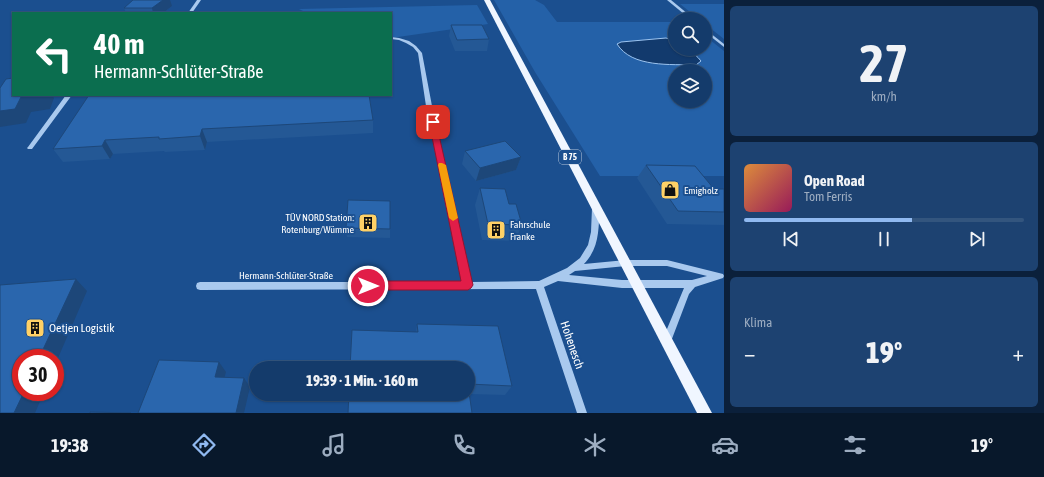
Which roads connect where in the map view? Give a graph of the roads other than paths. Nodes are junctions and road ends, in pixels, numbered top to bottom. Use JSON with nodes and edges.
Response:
{"nodes":[{"id":1,"x":199,"y":0,"type":"edge"},
{"id":2,"x":487,"y":0,"type":"edge"},
{"id":3,"x":670,"y":0,"type":"edge"},
{"id":4,"x":191,"y":12,"type":"edge"},
{"id":5,"x":684,"y":12,"type":"edge"},
{"id":6,"x":712,"y":36,"type":"edge"},
{"id":7,"x":392,"y":38,"type":"edge"},
{"id":8,"x":724,"y":46,"type":"edge"},
{"id":9,"x":68,"y":96,"type":"edge"},
{"id":10,"x":30,"y":148,"type":"dead end"},
{"id":11,"x":596,"y":208,"type":"junction"},
{"id":12,"x":626,"y":263,"type":"junction"},
{"id":13,"x":576,"y":268,"type":"junction"},
{"id":14,"x":722,"y":276,"type":"edge"},
{"id":15,"x":560,"y":278,"type":"junction"},
{"id":16,"x":637,"y":284,"type":"junction"},
{"id":17,"x":692,"y":284,"type":"junction"},
{"id":18,"x":468,"y":285,"type":"junction"},
{"id":19,"x":539,"y":285,"type":"junction"},
{"id":20,"x":200,"y":286,"type":"dead end"},
{"id":21,"x":667,"y":341,"type":"junction"},
{"id":22,"x":582,"y":413,"type":"edge"},
{"id":23,"x":705,"y":413,"type":"edge"}],
"edges":[{"from":1,"to":4,"type":"street"},
{"from":2,"to":11,"type":"main road","number":"B 75"},
{"from":3,"to":5,"type":"street"},
{"from":6,"to":8,"type":"street"},
{"from":7,"to":18,"type":"street"},
{"from":9,"to":10,"type":"street"},
{"from":11,"to":12,"type":"main road","number":"B 75"},
{"from":11,"to":13,"type":"street","name":"Hermann-Schlüter-Straße"},
{"from":12,"to":13,"type":"street","name":"Hermann-Schlüter-Straße"},
{"from":12,"to":14,"type":"street","name":"Hermann-Schlüter-Straße"},
{"from":12,"to":16,"type":"main road","number":"B 75"},
{"from":13,"to":15,"type":"street","name":"Hermann-Schlüter-Straße"},
{"from":14,"to":17,"type":"street","name":"Hermann-Schlüter-Straße"},
{"from":15,"to":16,"type":"street","name":"Hermann-Schlüter-Straße"},
{"from":15,"to":19,"type":"street","name":"Hermann-Schlüter-Straße"},
{"from":16,"to":17,"type":"street","name":"Hermann-Schlüter-Straße"},
{"from":16,"to":21,"type":"main road","number":"B 75"},
{"from":17,"to":21,"type":"street"},
{"from":18,"to":19,"type":"street","name":"Hermann-Schlüter-Straße"},
{"from":18,"to":20,"type":"street","name":"Hermann-Schlüter-Straße"},
{"from":19,"to":22,"type":"street","name":"Hohenesch"},
{"from":21,"to":23,"type":"main road","number":"B 75"}]}
